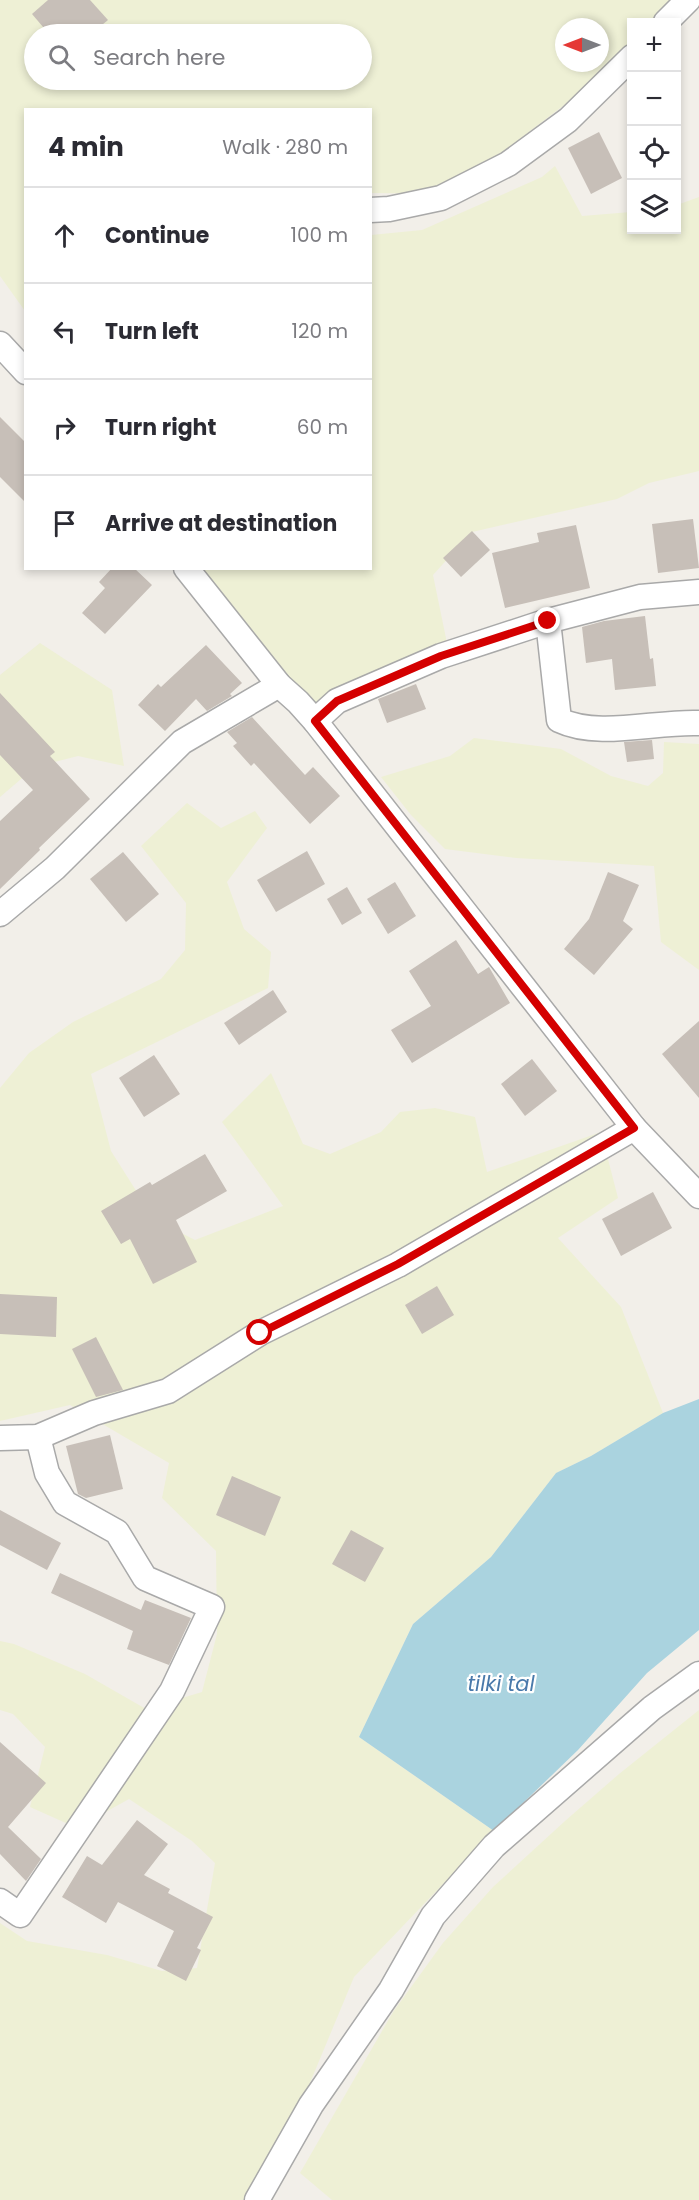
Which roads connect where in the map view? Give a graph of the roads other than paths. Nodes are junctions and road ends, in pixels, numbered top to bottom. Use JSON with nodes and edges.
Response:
{"nodes":[{"id":1,"x":688,"y":0,"type":"edge"},
{"id":2,"x":670,"y":18,"type":"edge"},
{"id":3,"x":627,"y":62,"type":"edge"},
{"id":4,"x":372,"y":210,"type":"edge"},
{"id":5,"x":0,"y":344,"type":"edge"},
{"id":6,"x":24,"y":370,"type":"edge"},
{"id":7,"x":188,"y":570,"type":"edge"},
{"id":8,"x":699,"y":592,"type":"edge"},
{"id":9,"x":548,"y":621,"type":"junction"},
{"id":10,"x":279,"y":685,"type":"junction"},
{"id":11,"x":315,"y":721,"type":"junction"},
{"id":12,"x":699,"y":723,"type":"edge"},
{"id":13,"x":0,"y":914,"type":"edge"},
{"id":14,"x":634,"y":1128,"type":"junction"},
{"id":15,"x":699,"y":1196,"type":"edge"},
{"id":16,"x":38,"y":1437,"type":"junction"},
{"id":17,"x":0,"y":1438,"type":"edge"},
{"id":18,"x":699,"y":1674,"type":"edge"},
{"id":19,"x":0,"y":1901,"type":"edge"},
{"id":20,"x":257,"y":2200,"type":"edge"}],
"edges":[{"from":1,"to":2,"type":"street"},
{"from":3,"to":4,"type":"street"},
{"from":5,"to":6,"type":"street"},
{"from":7,"to":10,"type":"street"},
{"from":8,"to":9,"type":"street"},
{"from":9,"to":11,"type":"street"},
{"from":9,"to":12,"type":"street"},
{"from":10,"to":11,"type":"street"},
{"from":10,"to":13,"type":"street"},
{"from":11,"to":14,"type":"street"},
{"from":14,"to":15,"type":"street"},
{"from":14,"to":16,"type":"street"},
{"from":16,"to":17,"type":"street"},
{"from":16,"to":19,"type":"street"},
{"from":18,"to":20,"type":"street"}]}
